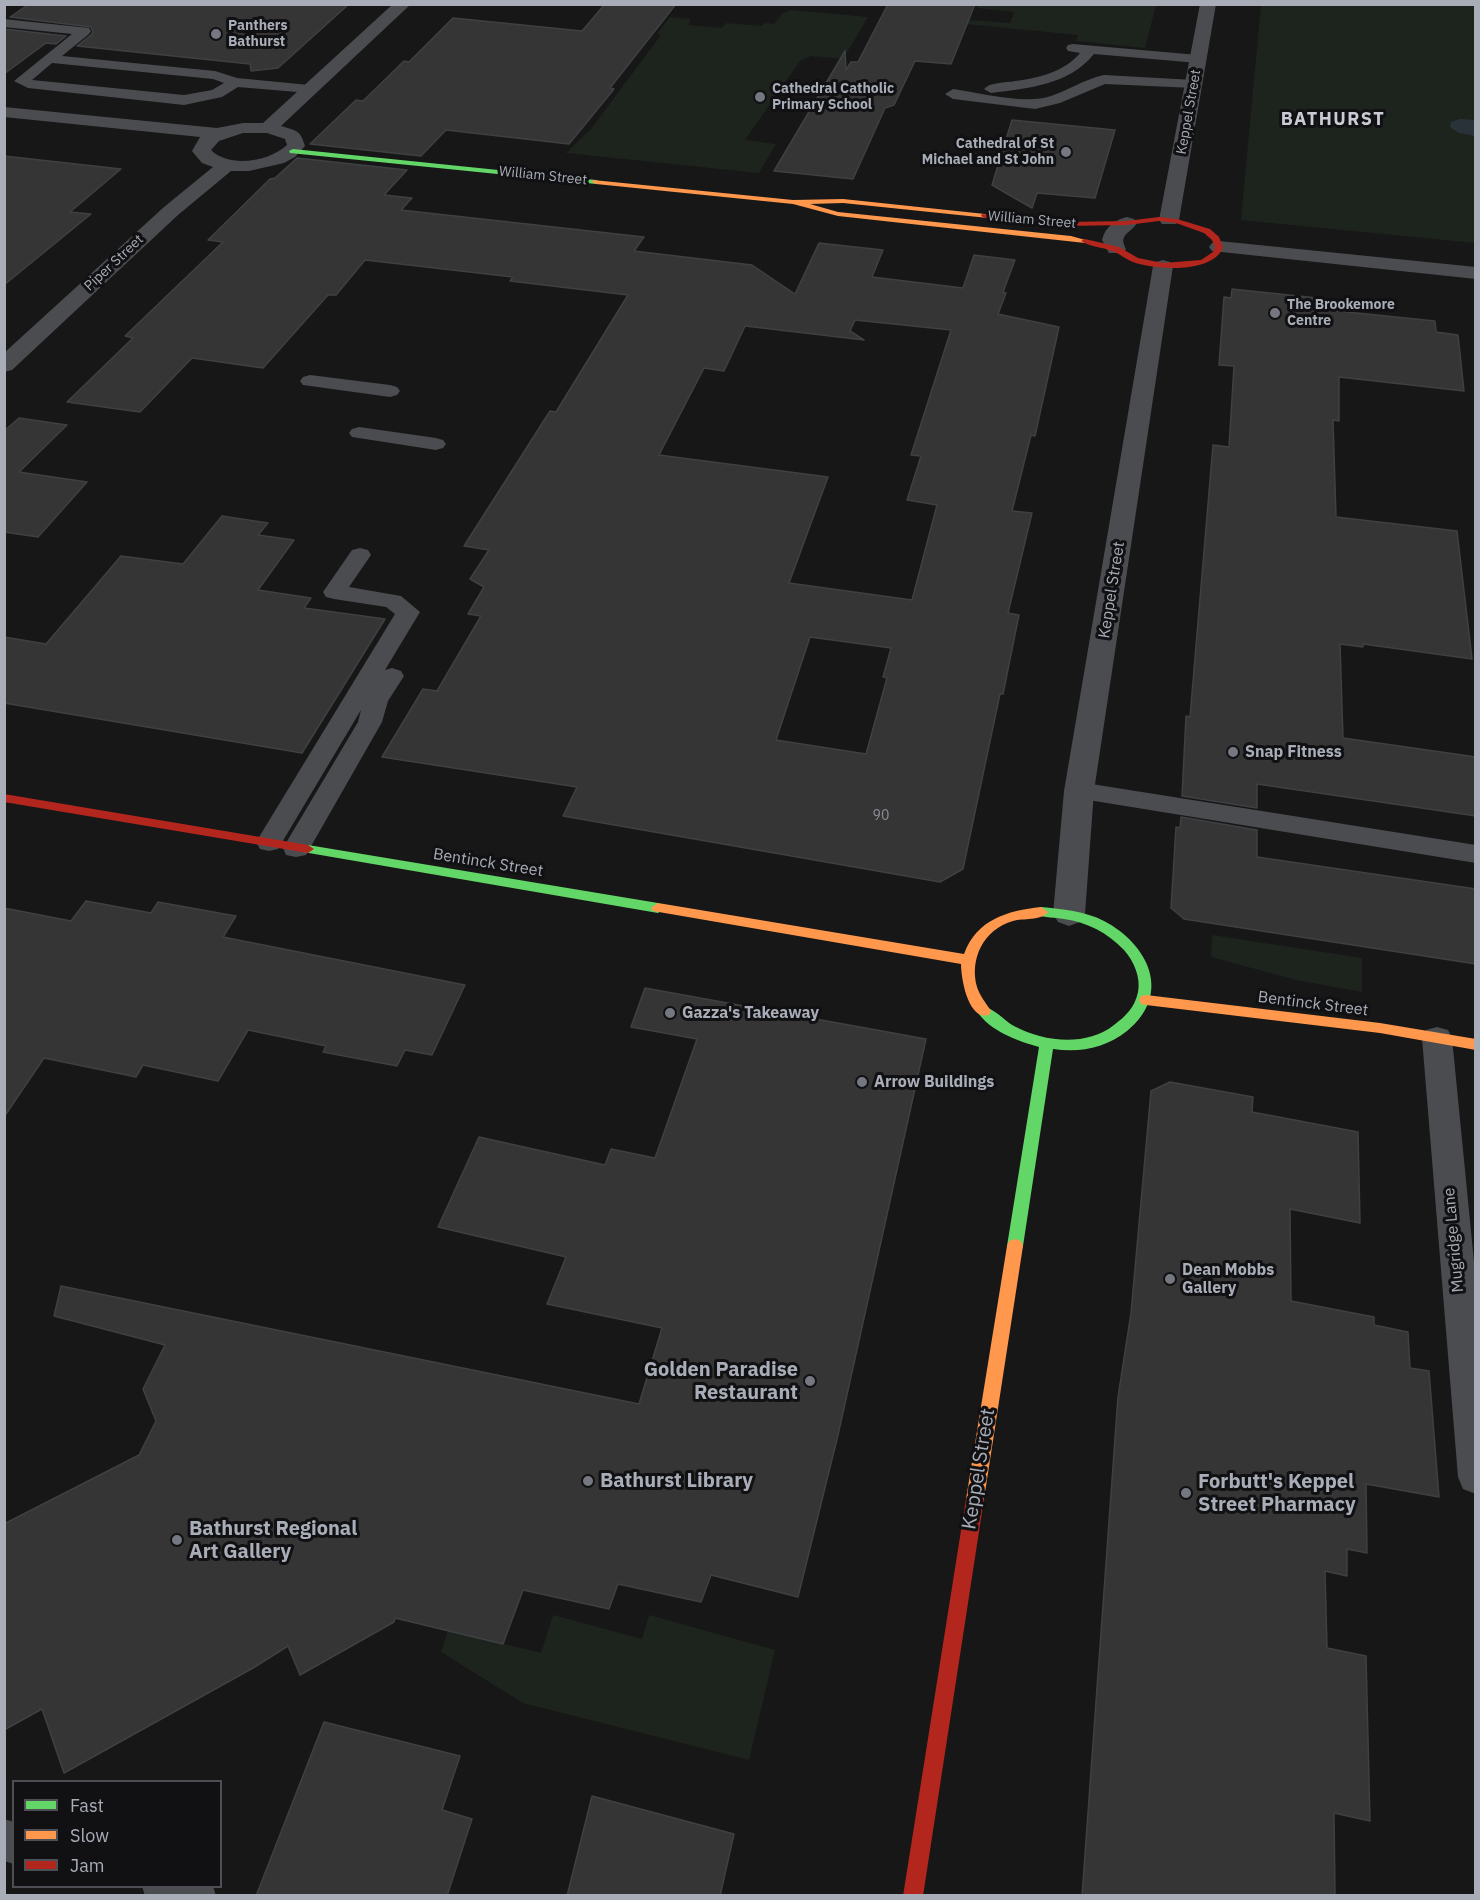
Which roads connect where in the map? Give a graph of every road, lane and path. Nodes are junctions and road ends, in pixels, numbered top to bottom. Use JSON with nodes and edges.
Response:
{"nodes":[{"id":1,"x":403,"y":4,"type":"edge"},
{"id":2,"x":1208,"y":4,"type":"edge"},
{"id":3,"x":4,"y":23,"type":"edge"},
{"id":4,"x":1073,"y":48,"type":"dead end"},
{"id":5,"x":1090,"y":50,"type":"junction"},
{"id":6,"x":52,"y":59,"type":"junction"},
{"id":7,"x":1198,"y":59,"type":"junction"},
{"id":8,"x":235,"y":82,"type":"junction"},
{"id":9,"x":1194,"y":84,"type":"junction"},
{"id":10,"x":309,"y":89,"type":"junction"},
{"id":11,"x":4,"y":112,"type":"edge"},
{"id":12,"x":268,"y":128,"type":"junction"},
{"id":13,"x":219,"y":134,"type":"junction"},
{"id":14,"x":177,"y":149,"type":"dead end"},
{"id":15,"x":293,"y":151,"type":"junction"},
{"id":16,"x":201,"y":152,"type":"junction"},
{"id":17,"x":228,"y":165,"type":"junction"},
{"id":18,"x":793,"y":202,"type":"junction"},
{"id":19,"x":1169,"y":220,"type":"junction"},
{"id":20,"x":1128,"y":223,"type":"junction"},
{"id":21,"x":1219,"y":247,"type":"junction"},
{"id":22,"x":1116,"y":249,"type":"junction"},
{"id":23,"x":1163,"y":266,"type":"junction"},
{"id":24,"x":1476,"y":273,"type":"edge"},
{"id":25,"x":4,"y":365,"type":"edge"},
{"id":26,"x":310,"y":381,"type":"dead end"},
{"id":27,"x":390,"y":391,"type":"dead end"},
{"id":28,"x":359,"y":433,"type":"dead end"},
{"id":29,"x":436,"y":444,"type":"dead end"},
{"id":30,"x":360,"y":555,"type":"dead end"},
{"id":31,"x":342,"y":581,"type":"junction"},
{"id":32,"x":1079,"y":791,"type":"junction"},
{"id":33,"x":4,"y":798,"type":"edge"},
{"id":34,"x":269,"y":842,"type":"junction"},
{"id":35,"x":296,"y":848,"type":"junction"},
{"id":36,"x":1476,"y":854,"type":"edge"},
{"id":37,"x":1069,"y":914,"type":"junction"},
{"id":38,"x":966,"y":960,"type":"junction"},
{"id":39,"x":1146,"y":1000,"type":"junction"},
{"id":40,"x":1437,"y":1038,"type":"junction"},
{"id":41,"x":1047,"y":1044,"type":"junction"},
{"id":42,"x":1476,"y":1045,"type":"edge"},
{"id":43,"x":1476,"y":1477,"type":"edge"},
{"id":44,"x":167,"y":1888,"type":"edge"},
{"id":45,"x":195,"y":1896,"type":"edge"},
{"id":46,"x":913,"y":1896,"type":"edge"}],
"edges":[{"from":1,"to":10,"type":"street"},
{"from":2,"to":7,"type":"street","name":"Keppel Street"},
{"from":3,"to":6,"type":"lane"},
{"from":4,"to":5,"type":"lane"},
{"from":5,"to":7,"type":"lane"},
{"from":5,"to":9,"type":"lane"},
{"from":6,"to":8,"type":"lane"},
{"from":6,"to":8,"type":"lane"},
{"from":7,"to":9,"type":"street","name":"Keppel Street"},
{"from":8,"to":10,"type":"lane"},
{"from":9,"to":19,"type":"street","name":"Keppel Street"},
{"from":10,"to":12,"type":"street"},
{"from":11,"to":13,"type":"street"},
{"from":12,"to":13,"type":"street"},
{"from":12,"to":15,"type":"street"},
{"from":13,"to":16,"type":"street"},
{"from":14,"to":16,"type":"street"},
{"from":15,"to":17,"type":"street"},
{"from":15,"to":18,"type":"street","name":"William Street"},
{"from":16,"to":17,"type":"street"},
{"from":17,"to":25,"type":"street","name":"Piper Street"},
{"from":18,"to":20,"type":"street","name":"William Street"},
{"from":18,"to":22,"type":"street","name":"William Street"},
{"from":19,"to":20,"type":"street","name":"William Street"},
{"from":19,"to":21,"type":"street","name":"William Street"},
{"from":20,"to":22,"type":"street"},
{"from":21,"to":23,"type":"street","name":"William Street"},
{"from":21,"to":24,"type":"street"},
{"from":22,"to":23,"type":"street","name":"William Street"},
{"from":23,"to":32,"type":"street","name":"Keppel Street"},
{"from":26,"to":27,"type":"lane"},
{"from":28,"to":29,"type":"lane"},
{"from":30,"to":31,"type":"lane"},
{"from":31,"to":34,"type":"lane"},
{"from":31,"to":35,"type":"lane"},
{"from":32,"to":36,"type":"lane"},
{"from":32,"to":37,"type":"street","name":"Keppel Street"},
{"from":33,"to":34,"type":"street","name":"Bentinck Street"},
{"from":34,"to":35,"type":"street","name":"Bentinck Street"},
{"from":35,"to":38,"type":"street","name":"Bentinck Street"},
{"from":37,"to":38,"type":"street"},
{"from":37,"to":39,"type":"street"},
{"from":38,"to":41,"type":"street"},
{"from":39,"to":40,"type":"street","name":"Bentinck Street"},
{"from":39,"to":41,"type":"street"},
{"from":40,"to":42,"type":"street","name":"Bentinck Street"},
{"from":40,"to":43,"type":"lane","name":"Mugridge Lane"},
{"from":41,"to":46,"type":"street","name":"Keppel Street"},
{"from":44,"to":45,"type":"lane"}]}
